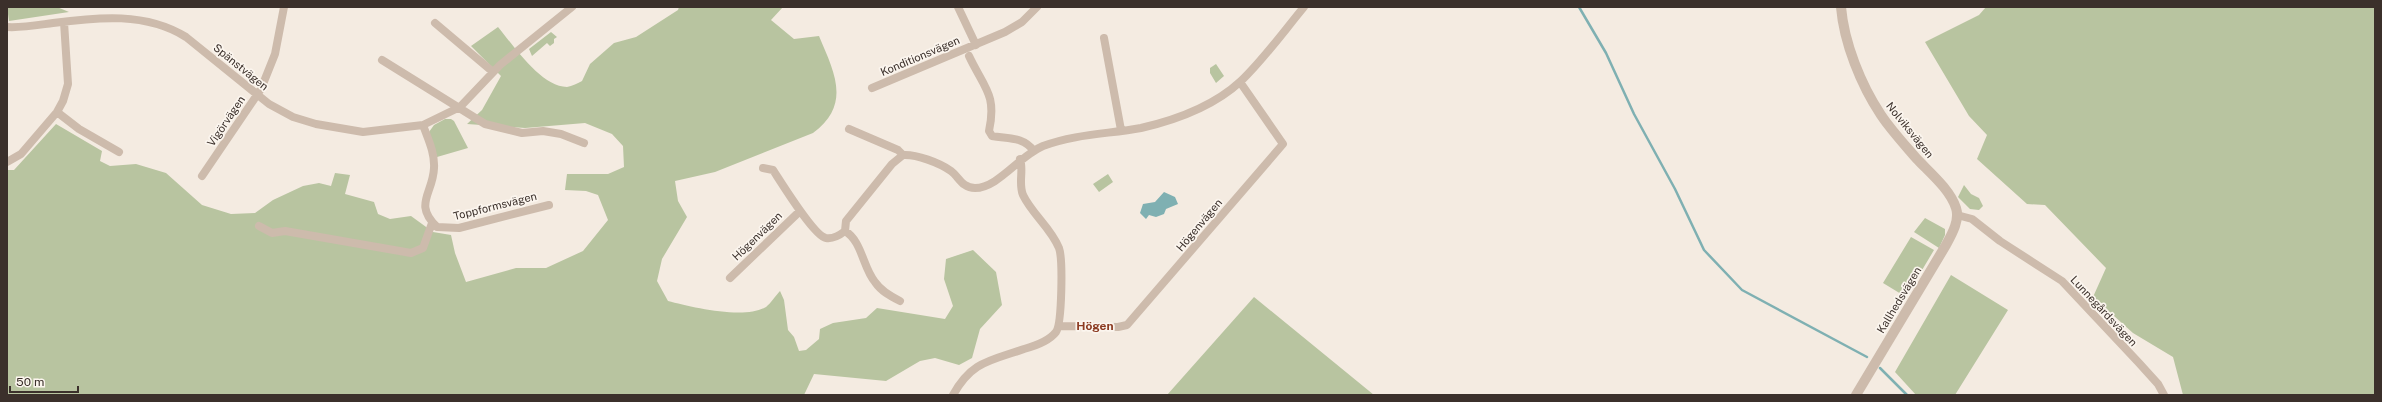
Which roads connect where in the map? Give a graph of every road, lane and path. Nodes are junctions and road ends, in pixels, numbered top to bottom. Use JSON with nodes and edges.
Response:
{"nodes":[{"id":1,"x":284,"y":7,"type":"edge"},
{"id":2,"x":572,"y":7,"type":"edge"},
{"id":3,"x":958,"y":7,"type":"edge"},
{"id":4,"x":1037,"y":7,"type":"edge"},
{"id":5,"x":1304,"y":7,"type":"edge"},
{"id":6,"x":1841,"y":7,"type":"edge"},
{"id":7,"x":64,"y":22,"type":"junction"},
{"id":8,"x":435,"y":23,"type":"dead end"},
{"id":9,"x":7,"y":27,"type":"edge"},
{"id":10,"x":1104,"y":38,"type":"dead end"},
{"id":11,"x":976,"y":45,"type":"junction"},
{"id":12,"x":969,"y":56,"type":"dead end"},
{"id":13,"x":382,"y":60,"type":"dead end"},
{"id":14,"x":493,"y":72,"type":"junction"},
{"id":15,"x":1240,"y":82,"type":"junction"},
{"id":16,"x":872,"y":88,"type":"dead end"},
{"id":17,"x":257,"y":95,"type":"junction"},
{"id":18,"x":460,"y":107,"type":"junction"},
{"id":19,"x":57,"y":112,"type":"junction"},
{"id":20,"x":423,"y":125,"type":"junction"},
{"id":21,"x":849,"y":129,"type":"dead end"},
{"id":22,"x":1121,"y":130,"type":"junction"},
{"id":23,"x":584,"y":143,"type":"dead end"},
{"id":24,"x":1034,"y":151,"type":"junction"},
{"id":25,"x":119,"y":152,"type":"dead end"},
{"id":26,"x":902,"y":155,"type":"junction"},
{"id":27,"x":1020,"y":159,"type":"junction"},
{"id":28,"x":7,"y":162,"type":"edge"},
{"id":29,"x":763,"y":168,"type":"dead end"},
{"id":30,"x":202,"y":176,"type":"dead end"},
{"id":31,"x":549,"y":204,"type":"dead end"},
{"id":32,"x":800,"y":211,"type":"junction"},
{"id":33,"x":1957,"y":215,"type":"junction"},
{"id":34,"x":432,"y":223,"type":"junction"},
{"id":35,"x":259,"y":226,"type":"dead end"},
{"id":36,"x":846,"y":230,"type":"junction"},
{"id":37,"x":730,"y":278,"type":"dead end"},
{"id":38,"x":900,"y":301,"type":"dead end"},
{"id":39,"x":1059,"y":326,"type":"junction"},
{"id":40,"x":953,"y":395,"type":"edge"},
{"id":41,"x":1856,"y":395,"type":"edge"},
{"id":42,"x":2164,"y":395,"type":"edge"}],
"edges":[{"from":1,"to":17,"type":"street","name":"Vigörvägen"},
{"from":2,"to":14,"type":"street","name":"Spänstvägen"},
{"from":3,"to":11,"type":"street","name":"Konditionsvägen"},
{"from":4,"to":11,"type":"street","name":"Konditionsvägen"},
{"from":5,"to":15,"type":"street"},
{"from":6,"to":33,"type":"street","name":"Nolviksvägen"},
{"from":7,"to":9,"type":"street","name":"Spänstvägen"},
{"from":7,"to":17,"type":"street","name":"Spänstvägen"},
{"from":7,"to":19,"type":"street"},
{"from":8,"to":14,"type":"street"},
{"from":10,"to":22,"type":"street"},
{"from":11,"to":16,"type":"street","name":"Konditionsvägen"},
{"from":12,"to":24,"type":"street"},
{"from":13,"to":18,"type":"street"},
{"from":14,"to":18,"type":"street","name":"Spänstvägen"},
{"from":15,"to":22,"type":"street"},
{"from":15,"to":39,"type":"street","name":"Högenvägen"},
{"from":17,"to":20,"type":"street","name":"Spänstvägen"},
{"from":17,"to":30,"type":"street","name":"Vigörvägen"},
{"from":18,"to":20,"type":"street","name":"Spänstvägen"},
{"from":18,"to":23,"type":"street"},
{"from":19,"to":25,"type":"street"},
{"from":19,"to":28,"type":"street"},
{"from":20,"to":34,"type":"street"},
{"from":21,"to":26,"type":"street"},
{"from":22,"to":24,"type":"street"},
{"from":24,"to":27,"type":"street"},
{"from":26,"to":27,"type":"street"},
{"from":26,"to":36,"type":"street"},
{"from":27,"to":39,"type":"street"},
{"from":29,"to":32,"type":"street"},
{"from":31,"to":34,"type":"street","name":"Toppformsvägen"},
{"from":32,"to":36,"type":"street"},
{"from":32,"to":37,"type":"street","name":"Högenvägen"},
{"from":33,"to":41,"type":"street","name":"Kallhedsvägen"},
{"from":33,"to":42,"type":"street","name":"Lunnegårdsvägen"},
{"from":34,"to":35,"type":"street"},
{"from":36,"to":38,"type":"street"},
{"from":39,"to":40,"type":"street"}]}
